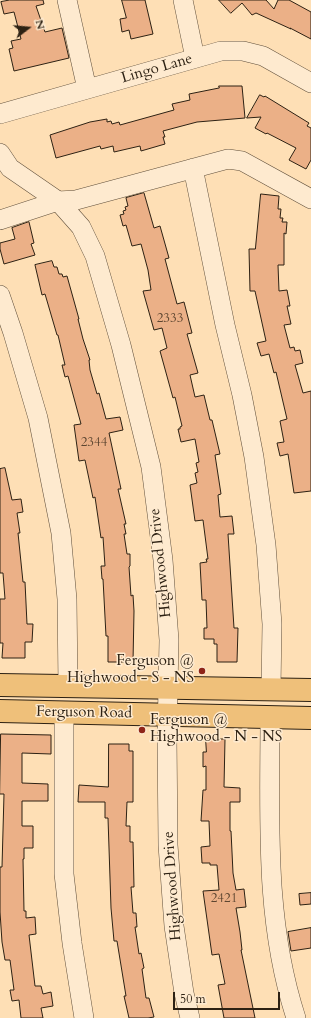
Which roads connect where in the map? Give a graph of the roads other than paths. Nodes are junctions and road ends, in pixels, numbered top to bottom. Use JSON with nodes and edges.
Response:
{"nodes":[{"id":1,"x":67,"y":0,"type":"edge"},
{"id":2,"x":183,"y":0,"type":"edge"},
{"id":3,"x":195,"y":58,"type":"junction"},
{"id":4,"x":311,"y":83,"type":"edge"},
{"id":5,"x":87,"y":89,"type":"junction"},
{"id":6,"x":0,"y":114,"type":"edge"},
{"id":7,"x":0,"y":153,"type":"edge"},
{"id":8,"x":193,"y":168,"type":"junction"},
{"id":9,"x":311,"y":199,"type":"edge"},
{"id":10,"x":58,"y":201,"type":"junction"},
{"id":11,"x":0,"y":220,"type":"edge"},
{"id":12,"x":0,"y":295,"type":"edge"},
{"id":13,"x":0,"y":685,"type":"edge"},
{"id":14,"x":68,"y":686,"type":"junction"},
{"id":15,"x":167,"y":688,"type":"junction"},
{"id":16,"x":271,"y":689,"type":"junction"},
{"id":17,"x":311,"y":690,"type":"edge"},
{"id":18,"x":0,"y":711,"type":"edge"},
{"id":19,"x":64,"y":713,"type":"junction"},
{"id":20,"x":167,"y":715,"type":"junction"},
{"id":21,"x":270,"y":717,"type":"junction"},
{"id":22,"x":311,"y":718,"type":"edge"},
{"id":23,"x":84,"y":1018,"type":"edge"},
{"id":24,"x":190,"y":1018,"type":"edge"},
{"id":25,"x":296,"y":1018,"type":"edge"}],
"edges":[{"from":1,"to":5,"type":"street"},
{"from":2,"to":3,"type":"street"},
{"from":3,"to":4,"type":"street","name":"Lingo Lane"},
{"from":3,"to":5,"type":"street","name":"Lingo Lane"},
{"from":5,"to":6,"type":"street","name":"Lingo Lane"},
{"from":7,"to":10,"type":"street","name":"Highwood Drive"},
{"from":8,"to":9,"type":"street"},
{"from":8,"to":10,"type":"street"},
{"from":8,"to":16,"type":"street"},
{"from":10,"to":11,"type":"street"},
{"from":10,"to":15,"type":"street","name":"Highwood Drive"},
{"from":12,"to":14,"type":"street"},
{"from":13,"to":14,"type":"main road","name":"Ferguson Road"},
{"from":14,"to":15,"type":"main road","name":"Ferguson Road"},
{"from":15,"to":16,"type":"main road","name":"Ferguson Road"},
{"from":15,"to":20,"type":"street","name":"Highwood Drive"},
{"from":16,"to":17,"type":"main road","name":"Ferguson Road"},
{"from":18,"to":19,"type":"main road","name":"Ferguson Road"},
{"from":19,"to":20,"type":"main road","name":"Ferguson Road"},
{"from":19,"to":23,"type":"street"},
{"from":20,"to":21,"type":"main road","name":"Ferguson Road"},
{"from":20,"to":24,"type":"street","name":"Highwood Drive"},
{"from":21,"to":22,"type":"main road","name":"Ferguson Road"},
{"from":21,"to":25,"type":"street"}]}
